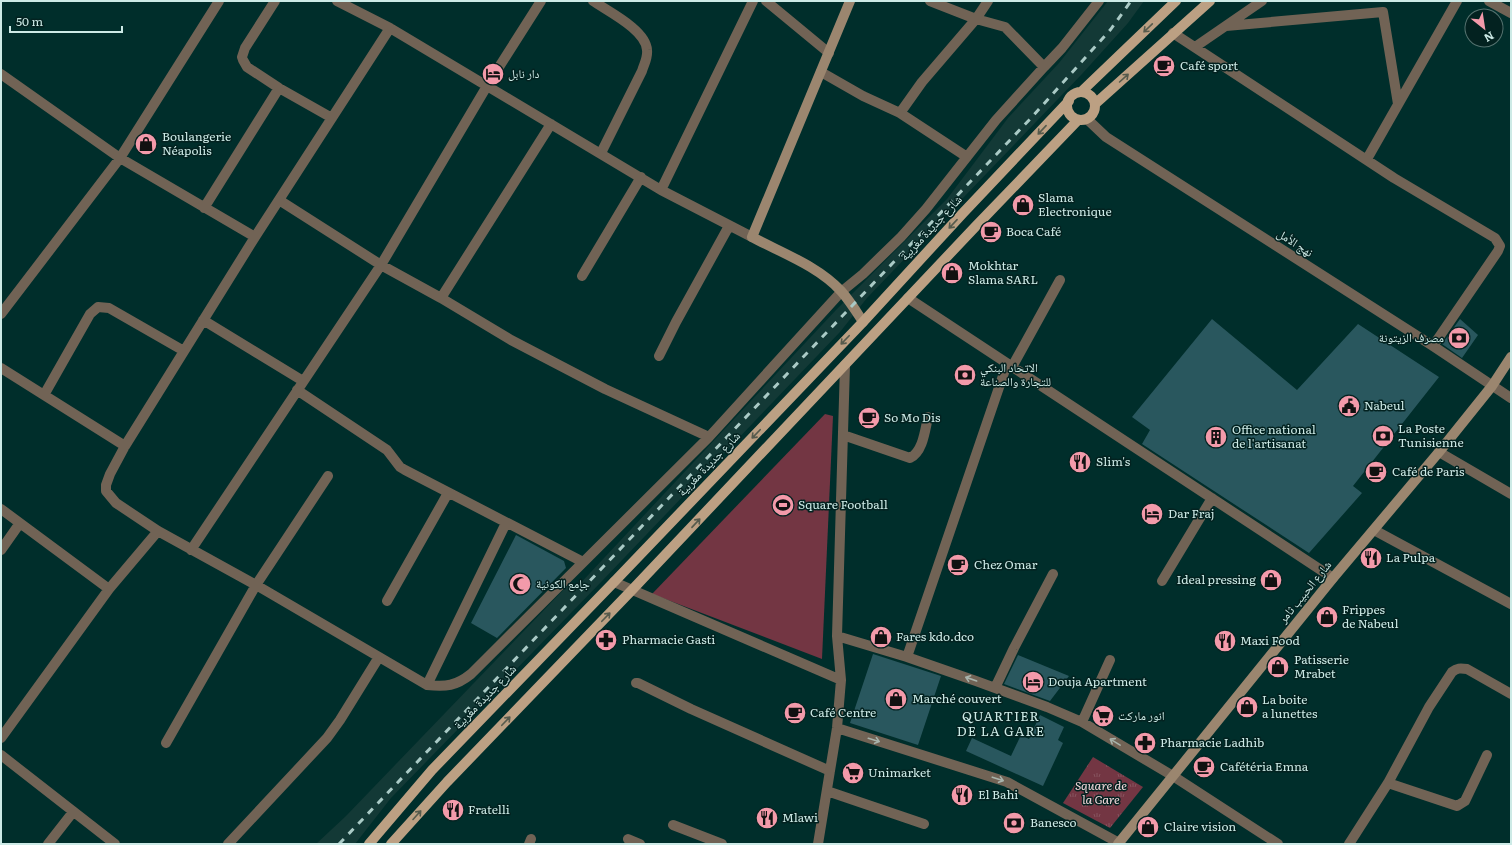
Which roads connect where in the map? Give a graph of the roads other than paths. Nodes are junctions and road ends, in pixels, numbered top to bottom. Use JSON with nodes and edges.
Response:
{"nodes":[{"id":1,"x":219,"y":1,"type":"edge"},
{"id":2,"x":275,"y":1,"type":"edge"},
{"id":3,"x":337,"y":1,"type":"edge"},
{"id":4,"x":541,"y":1,"type":"edge"},
{"id":5,"x":593,"y":1,"type":"edge"},
{"id":6,"x":753,"y":1,"type":"edge"},
{"id":7,"x":766,"y":1,"type":"edge"},
{"id":8,"x":850,"y":1,"type":"edge"},
{"id":9,"x":930,"y":1,"type":"edge"},
{"id":10,"x":988,"y":1,"type":"edge"},
{"id":11,"x":1099,"y":1,"type":"edge"},
{"id":12,"x":1176,"y":1,"type":"edge"},
{"id":13,"x":1210,"y":1,"type":"edge"},
{"id":14,"x":1262,"y":1,"type":"edge"},
{"id":15,"x":1457,"y":1,"type":"edge"},
{"id":16,"x":1490,"y":1,"type":"edge"},
{"id":17,"x":1511,"y":13,"type":"edge"},
{"id":18,"x":976,"y":18,"type":"junction"},
{"id":19,"x":1226,"y":26,"type":"junction"},
{"id":20,"x":390,"y":28,"type":"junction"},
{"id":21,"x":1173,"y":33,"type":"junction"},
{"id":22,"x":1195,"y":47,"type":"junction"},
{"id":23,"x":829,"y":53,"type":"junction"},
{"id":24,"x":1044,"y":67,"type":"junction"},
{"id":25,"x":821,"y":72,"type":"junction"},
{"id":26,"x":1,"y":74,"type":"edge"},
{"id":27,"x":487,"y":86,"type":"junction"},
{"id":28,"x":279,"y":88,"type":"junction"},
{"id":29,"x":1081,"y":92,"type":"junction"},
{"id":30,"x":1068,"y":101,"type":"junction"},
{"id":31,"x":1095,"y":104,"type":"junction"},
{"id":32,"x":1398,"y":104,"type":"junction"},
{"id":33,"x":900,"y":113,"type":"junction"},
{"id":34,"x":332,"y":118,"type":"junction"},
{"id":35,"x":1083,"y":119,"type":"junction"},
{"id":36,"x":551,"y":124,"type":"junction"},
{"id":37,"x":601,"y":153,"type":"junction"},
{"id":38,"x":967,"y":157,"type":"junction"},
{"id":39,"x":120,"y":158,"type":"junction"},
{"id":40,"x":1367,"y":159,"type":"junction"},
{"id":41,"x":641,"y":177,"type":"junction"},
{"id":42,"x":661,"y":190,"type":"junction"},
{"id":43,"x":279,"y":200,"type":"junction"},
{"id":44,"x":204,"y":208,"type":"junction"},
{"id":45,"x":729,"y":226,"type":"junction"},
{"id":46,"x":255,"y":237,"type":"junction"},
{"id":47,"x":752,"y":237,"type":"junction"},
{"id":48,"x":381,"y":265,"type":"junction"},
{"id":49,"x":582,"y":276,"type":"dead end"},
{"id":50,"x":1060,"y":280,"type":"dead end"},
{"id":51,"x":841,"y":292,"type":"junction"},
{"id":52,"x":441,"y":298,"type":"junction"},
{"id":53,"x":908,"y":298,"type":"junction"},
{"id":54,"x":1,"y":314,"type":"edge"},
{"id":55,"x":203,"y":320,"type":"junction"},
{"id":56,"x":863,"y":322,"type":"junction"},
{"id":57,"x":1432,"y":346,"type":"junction"},
{"id":58,"x":184,"y":351,"type":"junction"},
{"id":59,"x":659,"y":356,"type":"dead end"},
{"id":60,"x":1511,"y":357,"type":"edge"},
{"id":61,"x":1010,"y":365,"type":"junction"},
{"id":62,"x":845,"y":366,"type":"junction"},
{"id":63,"x":1,"y":368,"type":"edge"},
{"id":64,"x":300,"y":386,"type":"junction"},
{"id":65,"x":1492,"y":386,"type":"junction"},
{"id":66,"x":44,"y":395,"type":"junction"},
{"id":67,"x":1511,"y":398,"type":"edge"},
{"id":68,"x":928,"y":417,"type":"dead end"},
{"id":69,"x":843,"y":435,"type":"junction"},
{"id":70,"x":709,"y":437,"type":"junction"},
{"id":71,"x":125,"y":446,"type":"junction"},
{"id":72,"x":1439,"y":452,"type":"junction"},
{"id":73,"x":328,"y":476,"type":"dead end"},
{"id":74,"x":448,"y":493,"type":"junction"},
{"id":75,"x":1511,"y":494,"type":"edge"},
{"id":76,"x":1212,"y":498,"type":"junction"},
{"id":77,"x":1,"y":509,"type":"edge"},
{"id":78,"x":20,"y":523,"type":"junction"},
{"id":79,"x":506,"y":523,"type":"junction"},
{"id":80,"x":1374,"y":530,"type":"junction"},
{"id":81,"x":158,"y":531,"type":"junction"},
{"id":82,"x":1,"y":550,"type":"edge"},
{"id":83,"x":191,"y":550,"type":"junction"},
{"id":84,"x":583,"y":562,"type":"junction"},
{"id":85,"x":1053,"y":574,"type":"dead end"},
{"id":86,"x":1332,"y":578,"type":"junction"},
{"id":87,"x":1162,"y":581,"type":"dead end"},
{"id":88,"x":614,"y":582,"type":"junction"},
{"id":89,"x":256,"y":585,"type":"junction"},
{"id":90,"x":109,"y":589,"type":"junction"},
{"id":91,"x":632,"y":590,"type":"junction"},
{"id":92,"x":387,"y":601,"type":"dead end"},
{"id":93,"x":1511,"y":604,"type":"edge"},
{"id":94,"x":837,"y":636,"type":"junction"},
{"id":95,"x":379,"y":657,"type":"junction"},
{"id":96,"x":907,"y":657,"type":"junction"},
{"id":97,"x":1110,"y":660,"type":"dead end"},
{"id":98,"x":841,"y":680,"type":"junction"},
{"id":99,"x":636,"y":683,"type":"dead end"},
{"id":100,"x":427,"y":685,"type":"junction"},
{"id":101,"x":995,"y":688,"type":"junction"},
{"id":102,"x":1511,"y":694,"type":"edge"},
{"id":103,"x":1082,"y":722,"type":"junction"},
{"id":104,"x":837,"y":728,"type":"junction"},
{"id":105,"x":1,"y":738,"type":"edge"},
{"id":106,"x":166,"y":743,"type":"dead end"},
{"id":107,"x":1,"y":755,"type":"edge"},
{"id":108,"x":1487,"y":755,"type":"dead end"},
{"id":109,"x":830,"y":771,"type":"junction"},
{"id":110,"x":1173,"y":776,"type":"junction"},
{"id":111,"x":1388,"y":783,"type":"junction"},
{"id":112,"x":827,"y":791,"type":"junction"},
{"id":113,"x":73,"y":812,"type":"junction"},
{"id":114,"x":924,"y":824,"type":"dead end"},
{"id":115,"x":673,"y":825,"type":"dead end"},
{"id":116,"x":628,"y":839,"type":"dead end"},
{"id":117,"x":1119,"y":843,"type":"edge"},
{"id":118,"x":48,"y":844,"type":"edge"},
{"id":119,"x":115,"y":844,"type":"edge"},
{"id":120,"x":228,"y":844,"type":"edge"},
{"id":121,"x":369,"y":844,"type":"edge"},
{"id":122,"x":391,"y":844,"type":"edge"},
{"id":123,"x":640,"y":844,"type":"edge"},
{"id":124,"x":722,"y":844,"type":"edge"},
{"id":125,"x":818,"y":844,"type":"edge"},
{"id":126,"x":1278,"y":844,"type":"edge"},
{"id":127,"x":1349,"y":844,"type":"edge"}],
"edges":[{"from":1,"to":39,"type":"street"},
{"from":2,"to":28,"type":"street"},
{"from":3,"to":20,"type":"street"},
{"from":4,"to":27,"type":"street"},
{"from":5,"to":37,"type":"street"},
{"from":6,"to":42,"type":"street"},
{"from":7,"to":23,"type":"street"},
{"from":8,"to":23,"type":"main road"},
{"from":9,"to":18,"type":"street"},
{"from":10,"to":18,"type":"street"},
{"from":11,"to":24,"type":"street"},
{"from":12,"to":29,"type":"main road","one_way":true},
{"from":13,"to":21,"type":"main road"},
{"from":14,"to":19,"type":"street"},
{"from":15,"to":32,"type":"street"},
{"from":16,"to":17,"type":"street"},
{"from":18,"to":24,"type":"street"},
{"from":18,"to":33,"type":"street"},
{"from":19,"to":22,"type":"street"},
{"from":19,"to":32,"type":"street"},
{"from":20,"to":27,"type":"street"},
{"from":20,"to":34,"type":"street"},
{"from":21,"to":22,"type":"street"},
{"from":31,"to":21,"type":"main road","one_way":true},
{"from":22,"to":40,"type":"street"},
{"from":23,"to":25,"type":"main road"},
{"from":24,"to":38,"type":"street"},
{"from":25,"to":33,"type":"street"},
{"from":25,"to":47,"type":"main road"},
{"from":26,"to":39,"type":"street"},
{"from":27,"to":36,"type":"street"},
{"from":27,"to":48,"type":"street"},
{"from":28,"to":34,"type":"street"},
{"from":28,"to":44,"type":"street"},
{"from":29,"to":30,"type":"main road"},
{"from":29,"to":31,"type":"main road"},
{"from":30,"to":35,"type":"main road"},
{"from":30,"to":56,"type":"main road","name":"شارع جديدة مغربية","one_way":true},
{"from":31,"to":35,"type":"main road"},
{"from":32,"to":40,"type":"street"},
{"from":33,"to":38,"type":"street"},
{"from":34,"to":43,"type":"street"},
{"from":35,"to":53,"type":"main road"},
{"from":35,"to":57,"type":"street","name":"نهج الأمل"},
{"from":36,"to":37,"type":"street"},
{"from":36,"to":52,"type":"street"},
{"from":37,"to":41,"type":"street"},
{"from":38,"to":51,"type":"street"},
{"from":39,"to":44,"type":"street"},
{"from":39,"to":54,"type":"street"},
{"from":40,"to":57,"type":"street"},
{"from":41,"to":42,"type":"street"},
{"from":41,"to":49,"type":"street"},
{"from":42,"to":45,"type":"street"},
{"from":43,"to":46,"type":"street"},
{"from":43,"to":48,"type":"street"},
{"from":44,"to":46,"type":"street"},
{"from":45,"to":47,"type":"street"},
{"from":45,"to":59,"type":"street"},
{"from":46,"to":55,"type":"street"},
{"from":47,"to":51,"type":"main road"},
{"from":48,"to":52,"type":"street"},
{"from":48,"to":64,"type":"street"},
{"from":50,"to":61,"type":"street"},
{"from":51,"to":56,"type":"main road"},
{"from":51,"to":70,"type":"street"},
{"from":52,"to":70,"type":"street"},
{"from":53,"to":61,"type":"street"},
{"from":53,"to":62,"type":"main road"},
{"from":55,"to":58,"type":"street"},
{"from":55,"to":64,"type":"street"},
{"from":56,"to":88,"type":"main road","name":"شارع جديدة مغربية","one_way":true},
{"from":57,"to":65,"type":"street","name":"نهج الأمل"},
{"from":58,"to":66,"type":"street"},
{"from":58,"to":71,"type":"street"},
{"from":60,"to":65,"type":"main road","name":"شارع الحبيب ثامر"},
{"from":61,"to":76,"type":"street"},
{"from":61,"to":96,"type":"street"},
{"from":62,"to":69,"type":"street"},
{"from":91,"to":62,"type":"main road","one_way":true},
{"from":63,"to":66,"type":"street"},
{"from":64,"to":74,"type":"street"},
{"from":64,"to":83,"type":"street"},
{"from":65,"to":67,"type":"street","name":"نهج الأمل"},
{"from":65,"to":72,"type":"main road","name":"شارع الحبيب ثامر"},
{"from":66,"to":71,"type":"street"},
{"from":68,"to":69,"type":"street"},
{"from":69,"to":94,"type":"street"},
{"from":70,"to":84,"type":"street"},
{"from":71,"to":81,"type":"street"},
{"from":72,"to":75,"type":"street"},
{"from":72,"to":80,"type":"main road","name":"شارع الحبيب ثامر"},
{"from":73,"to":89,"type":"street"},
{"from":74,"to":79,"type":"street"},
{"from":74,"to":92,"type":"street"},
{"from":76,"to":86,"type":"street"},
{"from":76,"to":87,"type":"street"},
{"from":77,"to":78,"type":"street"},
{"from":78,"to":82,"type":"street"},
{"from":78,"to":90,"type":"street"},
{"from":79,"to":84,"type":"street"},
{"from":79,"to":100,"type":"street"},
{"from":80,"to":86,"type":"main road","name":"شارع الحبيب ثامر"},
{"from":80,"to":93,"type":"street"},
{"from":81,"to":83,"type":"street"},
{"from":81,"to":90,"type":"street"},
{"from":83,"to":89,"type":"street"},
{"from":84,"to":100,"type":"street"},
{"from":85,"to":101,"type":"street"},
{"from":86,"to":110,"type":"main road","name":"شارع الحبيب ثامر"},
{"from":88,"to":91,"type":"street"},
{"from":88,"to":121,"type":"main road","name":"شارع جديدة مغربية"},
{"from":89,"to":95,"type":"street"},
{"from":89,"to":106,"type":"street"},
{"from":90,"to":105,"type":"street"},
{"from":91,"to":98,"type":"street"},
{"from":122,"to":91,"type":"main road","one_way":true},
{"from":94,"to":96,"type":"street"},
{"from":94,"to":98,"type":"street"},
{"from":95,"to":100,"type":"street"},
{"from":95,"to":120,"type":"street"},
{"from":101,"to":96,"type":"street","one_way":true},
{"from":97,"to":103,"type":"street"},
{"from":98,"to":104,"type":"street"},
{"from":99,"to":109,"type":"street"},
{"from":101,"to":103,"type":"street"},
{"from":102,"to":111,"type":"street"},
{"from":110,"to":103,"type":"street","one_way":true},
{"from":104,"to":109,"type":"street"},
{"from":104,"to":117,"type":"street","one_way":true},
{"from":107,"to":113,"type":"street"},
{"from":108,"to":111,"type":"street"},
{"from":109,"to":112,"type":"street"},
{"from":110,"to":117,"type":"main road","name":"شارع الحبيب ثامر"},
{"from":110,"to":126,"type":"street"},
{"from":111,"to":127,"type":"street"},
{"from":112,"to":114,"type":"street"},
{"from":112,"to":125,"type":"street"},
{"from":113,"to":118,"type":"street"},
{"from":113,"to":119,"type":"street"},
{"from":115,"to":124,"type":"street"},
{"from":116,"to":123,"type":"street"}]}
